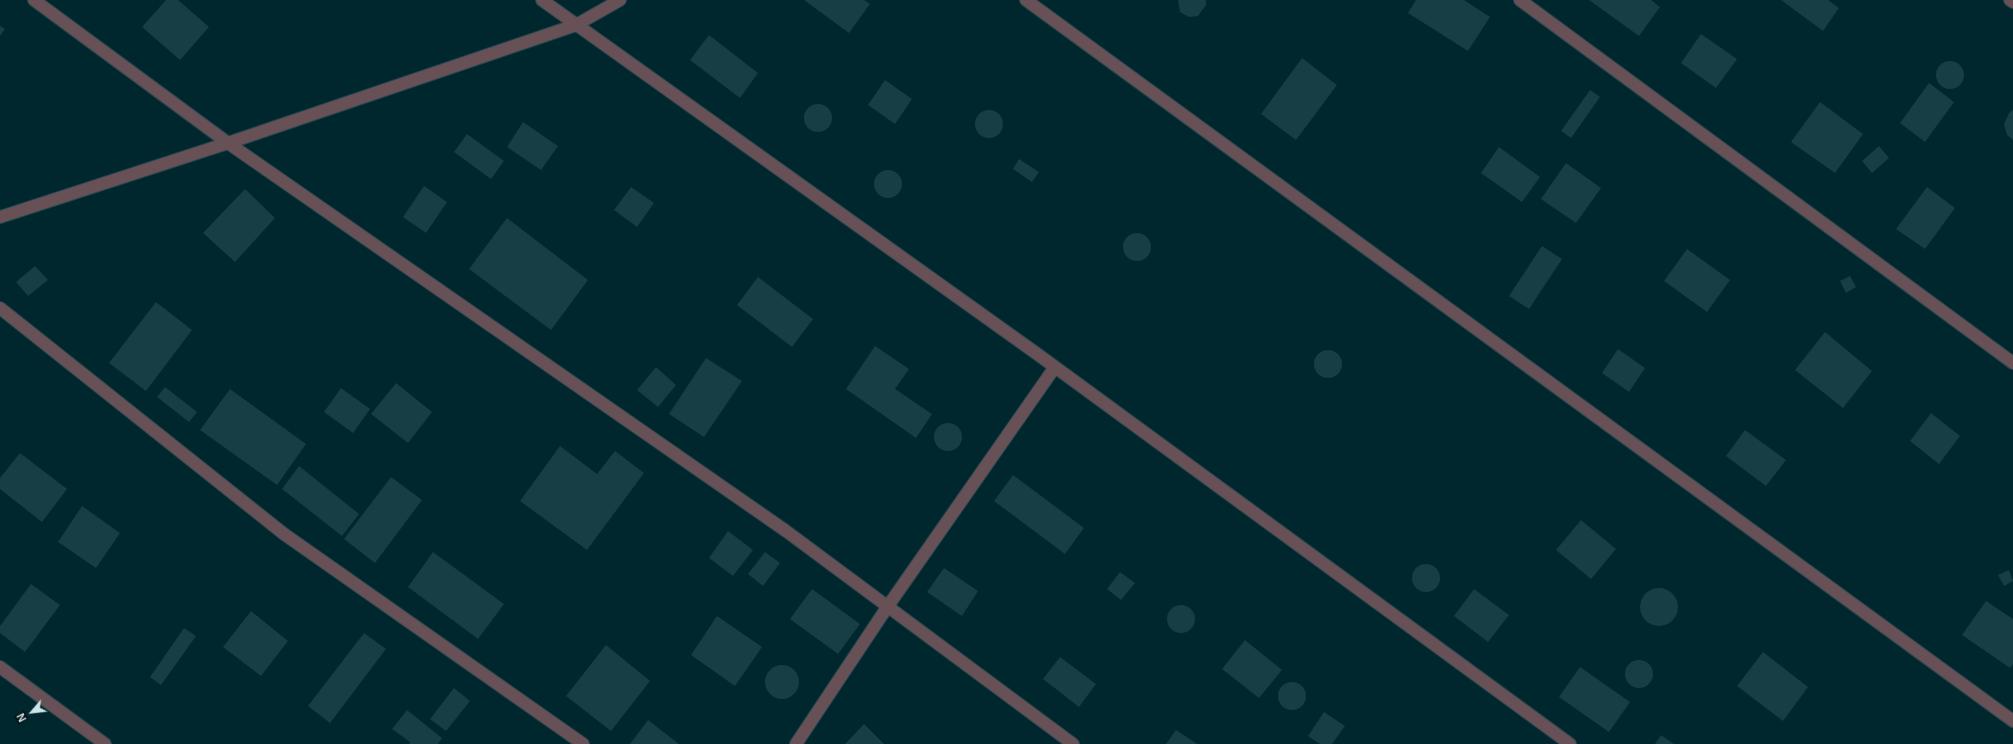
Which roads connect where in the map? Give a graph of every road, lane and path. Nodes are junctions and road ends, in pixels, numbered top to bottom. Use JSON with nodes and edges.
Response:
{"nodes":[{"id":1,"x":34,"y":0,"type":"edge"},
{"id":2,"x":542,"y":0,"type":"edge"},
{"id":3,"x":620,"y":0,"type":"edge"},
{"id":4,"x":1026,"y":0,"type":"edge"},
{"id":5,"x":1520,"y":0,"type":"edge"},
{"id":6,"x":2010,"y":0,"type":"edge"},
{"id":7,"x":2013,"y":2,"type":"edge"},
{"id":8,"x":576,"y":25,"type":"junction"},
{"id":9,"x":228,"y":143,"type":"junction"},
{"id":10,"x":0,"y":217,"type":"edge"},
{"id":11,"x":0,"y":308,"type":"edge"},
{"id":12,"x":2013,"y":363,"type":"edge"},
{"id":13,"x":1055,"y":367,"type":"junction"},
{"id":14,"x":888,"y":606,"type":"junction"},
{"id":15,"x":0,"y":666,"type":"edge"},
{"id":16,"x":2013,"y":721,"type":"edge"},
{"id":17,"x":105,"y":744,"type":"edge"},
{"id":18,"x":583,"y":744,"type":"edge"},
{"id":19,"x":796,"y":744,"type":"edge"},
{"id":20,"x":1073,"y":744,"type":"edge"},
{"id":21,"x":1570,"y":744,"type":"edge"}],
"edges":[{"from":1,"to":9,"type":"street"},
{"from":2,"to":8,"type":"street"},
{"from":3,"to":8,"type":"street"},
{"from":4,"to":16,"type":"street"},
{"from":5,"to":12,"type":"street"},
{"from":6,"to":7,"type":"street"},
{"from":8,"to":9,"type":"street"},
{"from":8,"to":13,"type":"street"},
{"from":9,"to":10,"type":"street"},
{"from":9,"to":14,"type":"street"},
{"from":11,"to":18,"type":"street"},
{"from":13,"to":14,"type":"street"},
{"from":13,"to":21,"type":"street"},
{"from":14,"to":19,"type":"street"},
{"from":14,"to":20,"type":"street"},
{"from":15,"to":17,"type":"street"}]}
